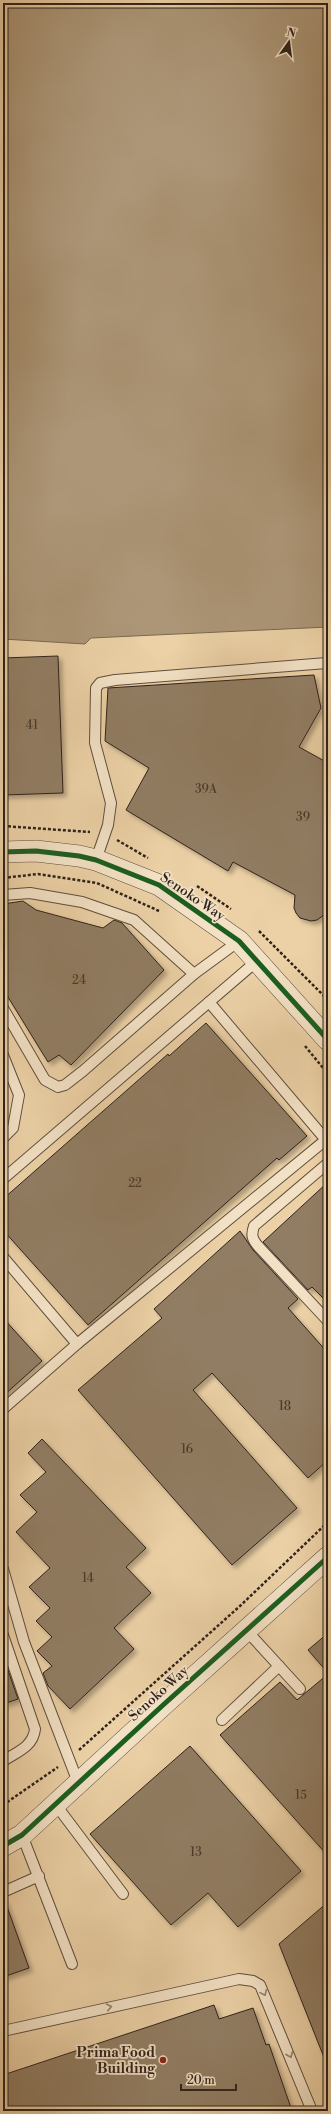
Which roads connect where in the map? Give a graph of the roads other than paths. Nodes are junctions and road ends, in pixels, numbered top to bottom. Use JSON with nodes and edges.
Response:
{"nodes":[{"id":1,"x":327,"y":663,"type":"dead end"},
{"id":2,"x":3,"y":852,"type":"edge"},
{"id":3,"x":96,"y":860,"type":"junction"},
{"id":4,"x":3,"y":895,"type":"edge"},
{"id":5,"x":239,"y":941,"type":"junction"},
{"id":6,"x":258,"y":960,"type":"junction"},
{"id":7,"x":194,"y":974,"type":"junction"},
{"id":8,"x":209,"y":1002,"type":"junction"},
{"id":9,"x":3,"y":1008,"type":"edge"},
{"id":10,"x":328,"y":1040,"type":"edge"},
{"id":11,"x":3,"y":1055,"type":"edge"},
{"id":12,"x":3,"y":1138,"type":"edge"},
{"id":13,"x":327,"y":1139,"type":"edge"},
{"id":14,"x":328,"y":1163,"type":"edge"},
{"id":15,"x":3,"y":1179,"type":"edge"},
{"id":16,"x":3,"y":1257,"type":"edge"},
{"id":17,"x":328,"y":1321,"type":"edge"},
{"id":18,"x":77,"y":1344,"type":"junction"},
{"id":19,"x":3,"y":1409,"type":"edge"},
{"id":20,"x":328,"y":1557,"type":"edge"},
{"id":21,"x":3,"y":1569,"type":"edge"},
{"id":22,"x":246,"y":1630,"type":"junction"},
{"id":23,"x":3,"y":1635,"type":"edge"},
{"id":24,"x":279,"y":1666,"type":"junction"},
{"id":25,"x":300,"y":1689,"type":"dead end"},
{"id":26,"x":222,"y":1720,"type":"dead end"},
{"id":27,"x":3,"y":1761,"type":"edge"},
{"id":28,"x":79,"y":1785,"type":"junction"},
{"id":29,"x":56,"y":1805,"type":"junction"},
{"id":30,"x":22,"y":1835,"type":"junction"},
{"id":31,"x":3,"y":1846,"type":"edge"},
{"id":32,"x":39,"y":1876,"type":"junction"},
{"id":33,"x":3,"y":1892,"type":"edge"},
{"id":34,"x":123,"y":1894,"type":"dead end"},
{"id":35,"x":72,"y":1964,"type":"dead end"},
{"id":36,"x":3,"y":2031,"type":"edge"},
{"id":37,"x":312,"y":2111,"type":"edge"}],
"edges":[{"from":1,"to":3,"type":"lane"},
{"from":2,"to":3,"type":"street","name":"Senoko Way"},
{"from":3,"to":5,"type":"street","name":"Senoko Way"},
{"from":4,"to":7,"type":"lane"},
{"from":5,"to":6,"type":"street","name":"Senoko Way"},
{"from":5,"to":7,"type":"lane"},
{"from":6,"to":8,"type":"lane"},
{"from":6,"to":10,"type":"street","name":"Senoko Way"},
{"from":7,"to":9,"type":"lane"},
{"from":8,"to":13,"type":"lane"},
{"from":8,"to":15,"type":"lane"},
{"from":11,"to":12,"type":"lane"},
{"from":13,"to":18,"type":"lane"},
{"from":14,"to":17,"type":"lane"},
{"from":16,"to":18,"type":"lane"},
{"from":18,"to":19,"type":"lane"},
{"from":20,"to":22,"type":"street","name":"Senoko Way"},
{"from":21,"to":28,"type":"lane"},
{"from":22,"to":24,"type":"lane"},
{"from":22,"to":28,"type":"street","name":"Senoko Way"},
{"from":23,"to":27,"type":"lane"},
{"from":24,"to":25,"type":"lane"},
{"from":24,"to":26,"type":"lane"},
{"from":28,"to":29,"type":"street","name":"Senoko Way"},
{"from":29,"to":30,"type":"street","name":"Senoko Way"},
{"from":29,"to":34,"type":"lane"},
{"from":30,"to":31,"type":"street","name":"Senoko Way"},
{"from":30,"to":32,"type":"lane"},
{"from":32,"to":33,"type":"lane"},
{"from":32,"to":35,"type":"lane"},
{"from":36,"to":37,"type":"lane","one_way":true}]}
